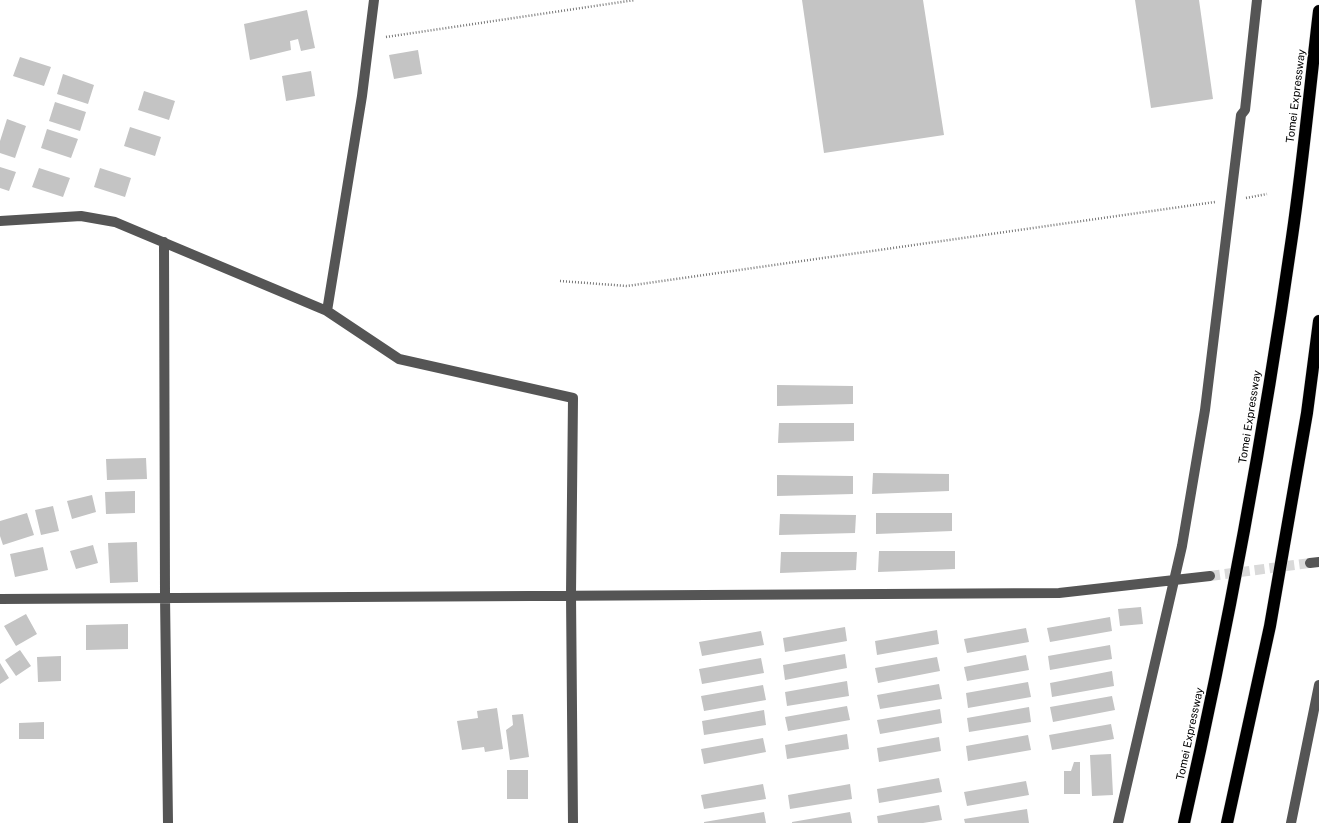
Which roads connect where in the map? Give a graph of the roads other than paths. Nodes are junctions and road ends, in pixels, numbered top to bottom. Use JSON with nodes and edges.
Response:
{"nodes":[{"id":1,"x":374,"y":0,"type":"edge"},
{"id":2,"x":1257,"y":0,"type":"edge"},
{"id":3,"x":1319,"y":11,"type":"edge"},
{"id":4,"x":0,"y":220,"type":"edge"},
{"id":5,"x":164,"y":242,"type":"junction"},
{"id":6,"x":327,"y":311,"type":"junction"},
{"id":7,"x":1319,"y":320,"type":"edge"},
{"id":8,"x":1210,"y":576,"type":"tunnel mouth"},
{"id":9,"x":1174,"y":581,"type":"junction"},
{"id":10,"x":571,"y":594,"type":"junction"},
{"id":11,"x":165,"y":596,"type":"junction"},
{"id":12,"x":0,"y":598,"type":"edge"},
{"id":13,"x":1319,"y":685,"type":"edge"},
{"id":14,"x":168,"y":823,"type":"edge"},
{"id":15,"x":573,"y":823,"type":"edge"},
{"id":16,"x":1118,"y":823,"type":"edge"},
{"id":17,"x":1184,"y":823,"type":"edge"},
{"id":18,"x":1227,"y":823,"type":"edge"},
{"id":19,"x":1291,"y":823,"type":"edge"}],
"edges":[{"from":1,"to":6,"type":"street"},
{"from":2,"to":9,"type":"street"},
{"from":3,"to":17,"type":"highway","name":"Tomei Expressway"},
{"from":4,"to":5,"type":"street"},
{"from":5,"to":6,"type":"street"},
{"from":5,"to":11,"type":"street"},
{"from":6,"to":10,"type":"street"},
{"from":7,"to":18,"type":"highway"},
{"from":8,"to":9,"type":"street"},
{"from":9,"to":10,"type":"street"},
{"from":9,"to":16,"type":"street"},
{"from":10,"to":11,"type":"street"},
{"from":10,"to":15,"type":"street"},
{"from":11,"to":12,"type":"street"},
{"from":11,"to":14,"type":"street"},
{"from":13,"to":19,"type":"street"}]}
